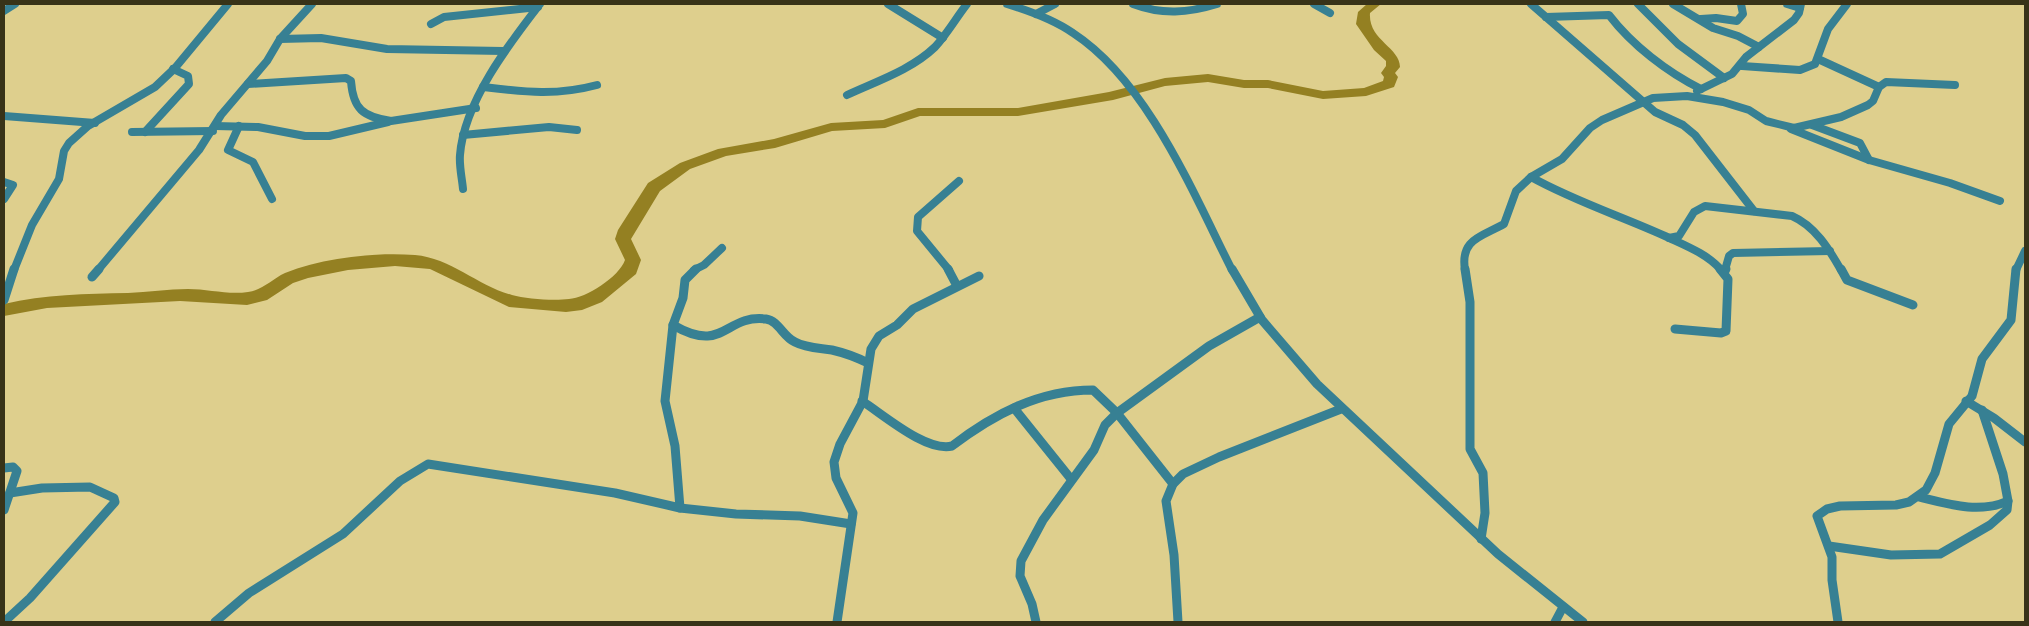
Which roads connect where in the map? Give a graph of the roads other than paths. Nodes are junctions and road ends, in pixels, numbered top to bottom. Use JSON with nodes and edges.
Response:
{"nodes":[{"id":1,"x":15,"y":4,"type":"edge"},
{"id":2,"x":228,"y":4,"type":"edge"},
{"id":3,"x":312,"y":4,"type":"edge"},
{"id":4,"x":888,"y":4,"type":"edge"},
{"id":5,"x":967,"y":4,"type":"edge"},
{"id":6,"x":1007,"y":4,"type":"edge"},
{"id":7,"x":1055,"y":4,"type":"edge"},
{"id":8,"x":1133,"y":4,"type":"edge"},
{"id":9,"x":1217,"y":4,"type":"edge"},
{"id":10,"x":1314,"y":4,"type":"edge"},
{"id":11,"x":1531,"y":4,"type":"edge"},
{"id":12,"x":1638,"y":4,"type":"edge"},
{"id":13,"x":1673,"y":4,"type":"edge"},
{"id":14,"x":1741,"y":4,"type":"edge"},
{"id":15,"x":1787,"y":4,"type":"edge"},
{"id":16,"x":1847,"y":4,"type":"edge"},
{"id":17,"x":539,"y":5,"type":"edge"},
{"id":18,"x":1801,"y":6,"type":"edge"},
{"id":19,"x":4,"y":11,"type":"edge"},
{"id":20,"x":1330,"y":13,"type":"dead end"},
{"id":21,"x":1036,"y":14,"type":"junction"},
{"id":22,"x":1546,"y":18,"type":"junction"},
{"id":23,"x":1701,"y":20,"type":"junction"},
{"id":24,"x":431,"y":24,"type":"dead end"},
{"id":25,"x":943,"y":38,"type":"junction"},
{"id":26,"x":280,"y":39,"type":"junction"},
{"id":27,"x":1759,"y":47,"type":"junction"},
{"id":28,"x":503,"y":51,"type":"junction"},
{"id":29,"x":1818,"y":59,"type":"junction"},
{"id":30,"x":1742,"y":66,"type":"junction"},
{"id":31,"x":173,"y":69,"type":"junction"},
{"id":32,"x":1121,"y":78,"type":"joint"},
{"id":33,"x":1724,"y":78,"type":"junction"},
{"id":34,"x":248,"y":84,"type":"junction"},
{"id":35,"x":597,"y":85,"type":"dead end"},
{"id":36,"x":1955,"y":85,"type":"dead end"},
{"id":37,"x":483,"y":87,"type":"junction"},
{"id":38,"x":1879,"y":87,"type":"junction"},
{"id":39,"x":1701,"y":89,"type":"junction"},
{"id":40,"x":847,"y":94,"type":"dead end"},
{"id":41,"x":1687,"y":96,"type":"junction"},
{"id":42,"x":1644,"y":103,"type":"junction"},
{"id":43,"x":476,"y":108,"type":"junction"},
{"id":44,"x":1145,"y":110,"type":"joint"},
{"id":45,"x":4,"y":116,"type":"edge"},
{"id":46,"x":391,"y":122,"type":"junction"},
{"id":47,"x":95,"y":123,"type":"junction"},
{"id":48,"x":1811,"y":125,"type":"junction"},
{"id":49,"x":239,"y":126,"type":"junction"},
{"id":50,"x":214,"y":128,"type":"junction"},
{"id":51,"x":1789,"y":128,"type":"junction"},
{"id":52,"x":577,"y":130,"type":"dead end"},
{"id":53,"x":132,"y":132,"type":"dead end"},
{"id":54,"x":145,"y":132,"type":"junction"},
{"id":55,"x":463,"y":135,"type":"junction"},
{"id":56,"x":1869,"y":160,"type":"junction"},
{"id":57,"x":1531,"y":177,"type":"junction"},
{"id":58,"x":960,"y":181,"type":"dead end"},
{"id":59,"x":4,"y":182,"type":"edge"},
{"id":60,"x":463,"y":189,"type":"dead end"},
{"id":61,"x":4,"y":199,"type":"edge"},
{"id":62,"x":272,"y":199,"type":"dead end"},
{"id":63,"x":2000,"y":201,"type":"dead end"},
{"id":64,"x":1754,"y":211,"type":"junction"},
{"id":65,"x":1669,"y":238,"type":"junction"},
{"id":66,"x":722,"y":248,"type":"dead end"},
{"id":67,"x":1830,"y":251,"type":"junction"},
{"id":68,"x":2025,"y":251,"type":"edge"},
{"id":69,"x":1725,"y":271,"type":"junction"},
{"id":70,"x":978,"y":276,"type":"dead end"},
{"id":71,"x":92,"y":277,"type":"dead end"},
{"id":72,"x":957,"y":286,"type":"junction"},
{"id":73,"x":4,"y":300,"type":"edge"},
{"id":74,"x":1913,"y":305,"type":"dead end"},
{"id":75,"x":1260,"y":317,"type":"junction"},
{"id":76,"x":673,"y":325,"type":"junction"},
{"id":77,"x":1675,"y":329,"type":"dead end"},
{"id":78,"x":868,"y":363,"type":"junction"},
{"id":79,"x":862,"y":401,"type":"junction"},
{"id":80,"x":1966,"y":401,"type":"junction"},
{"id":81,"x":1014,"y":408,"type":"junction"},
{"id":82,"x":1341,"y":409,"type":"junction"},
{"id":83,"x":1982,"y":410,"type":"junction"},
{"id":84,"x":1117,"y":412,"type":"junction"},
{"id":85,"x":2025,"y":442,"type":"edge"},
{"id":86,"x":4,"y":468,"type":"edge"},
{"id":87,"x":1071,"y":479,"type":"junction"},
{"id":88,"x":1173,"y":484,"type":"junction"},
{"id":89,"x":10,"y":493,"type":"junction"},
{"id":90,"x":1919,"y":497,"type":"junction"},
{"id":91,"x":2008,"y":501,"type":"junction"},
{"id":92,"x":680,"y":508,"type":"junction"},
{"id":93,"x":4,"y":510,"type":"edge"},
{"id":94,"x":852,"y":524,"type":"junction"},
{"id":95,"x":1481,"y":539,"type":"junction"},
{"id":96,"x":1829,"y":546,"type":"junction"},
{"id":97,"x":1563,"y":607,"type":"junction"},
{"id":98,"x":4,"y":622,"type":"edge"},
{"id":99,"x":215,"y":622,"type":"edge"},
{"id":100,"x":836,"y":622,"type":"edge"},
{"id":101,"x":1036,"y":622,"type":"edge"},
{"id":102,"x":1178,"y":622,"type":"edge"},
{"id":103,"x":1555,"y":622,"type":"edge"},
{"id":104,"x":1582,"y":622,"type":"edge"},
{"id":105,"x":1838,"y":622,"type":"edge"}],
"edges":[{"from":1,"to":19,"type":"street"},
{"from":2,"to":31,"type":"street"},
{"from":3,"to":26,"type":"street"},
{"from":4,"to":25,"type":"street"},
{"from":5,"to":25,"type":"street"},
{"from":6,"to":21,"type":"street"},
{"from":7,"to":21,"type":"street"},
{"from":8,"to":9,"type":"street"},
{"from":10,"to":20,"type":"street"},
{"from":11,"to":22,"type":"street"},
{"from":12,"to":33,"type":"street"},
{"from":13,"to":23,"type":"street"},
{"from":14,"to":23,"type":"street"},
{"from":15,"to":18,"type":"street"},
{"from":16,"to":29,"type":"street"},
{"from":17,"to":24,"type":"street"},
{"from":17,"to":28,"type":"street"},
{"from":18,"to":27,"type":"street"},
{"from":21,"to":32,"type":"street"},
{"from":22,"to":39,"type":"street"},
{"from":22,"to":42,"type":"street"},
{"from":23,"to":27,"type":"street"},
{"from":25,"to":40,"type":"street"},
{"from":26,"to":28,"type":"street"},
{"from":26,"to":34,"type":"street"},
{"from":27,"to":30,"type":"street"},
{"from":28,"to":37,"type":"street"},
{"from":29,"to":30,"type":"street"},
{"from":29,"to":38,"type":"street"},
{"from":30,"to":33,"type":"street"},
{"from":31,"to":47,"type":"street"},
{"from":31,"to":54,"type":"street"},
{"from":32,"to":44,"type":"street"},
{"from":33,"to":39,"type":"street"},
{"from":34,"to":46,"type":"street"},
{"from":34,"to":50,"type":"street"},
{"from":35,"to":37,"type":"street"},
{"from":36,"to":38,"type":"street"},
{"from":37,"to":43,"type":"street"},
{"from":38,"to":48,"type":"street"},
{"from":39,"to":41,"type":"street"},
{"from":41,"to":42,"type":"street"},
{"from":41,"to":51,"type":"street"},
{"from":42,"to":57,"type":"street"},
{"from":42,"to":64,"type":"street"},
{"from":43,"to":46,"type":"street"},
{"from":43,"to":55,"type":"street"},
{"from":44,"to":75,"type":"street"},
{"from":45,"to":47,"type":"street"},
{"from":46,"to":49,"type":"street"},
{"from":47,"to":73,"type":"street"},
{"from":48,"to":51,"type":"street"},
{"from":48,"to":56,"type":"street"},
{"from":49,"to":50,"type":"street"},
{"from":49,"to":62,"type":"street"},
{"from":50,"to":54,"type":"street"},
{"from":50,"to":71,"type":"street"},
{"from":51,"to":56,"type":"street"},
{"from":52,"to":55,"type":"street"},
{"from":53,"to":54,"type":"street"},
{"from":55,"to":60,"type":"street"},
{"from":56,"to":63,"type":"street"},
{"from":57,"to":65,"type":"street"},
{"from":57,"to":95,"type":"street"},
{"from":58,"to":72,"type":"street"},
{"from":59,"to":61,"type":"street"},
{"from":64,"to":65,"type":"street"},
{"from":64,"to":67,"type":"street"},
{"from":65,"to":69,"type":"street"},
{"from":66,"to":76,"type":"street"},
{"from":67,"to":69,"type":"street"},
{"from":67,"to":74,"type":"street"},
{"from":68,"to":80,"type":"street"},
{"from":69,"to":77,"type":"street"},
{"from":70,"to":72,"type":"street"},
{"from":72,"to":78,"type":"street"},
{"from":75,"to":82,"type":"street"},
{"from":75,"to":84,"type":"street"},
{"from":76,"to":78,"type":"street"},
{"from":76,"to":92,"type":"street"},
{"from":78,"to":79,"type":"street"},
{"from":79,"to":81,"type":"street"},
{"from":79,"to":94,"type":"street"},
{"from":80,"to":83,"type":"street"},
{"from":80,"to":90,"type":"street"},
{"from":81,"to":84,"type":"street"},
{"from":81,"to":87,"type":"street"},
{"from":82,"to":88,"type":"street"},
{"from":82,"to":95,"type":"street"},
{"from":83,"to":85,"type":"street"},
{"from":83,"to":91,"type":"street"},
{"from":84,"to":87,"type":"street"},
{"from":84,"to":88,"type":"street"},
{"from":86,"to":89,"type":"street"},
{"from":87,"to":101,"type":"street"},
{"from":88,"to":102,"type":"street"},
{"from":89,"to":93,"type":"street"},
{"from":89,"to":98,"type":"street"},
{"from":90,"to":91,"type":"street"},
{"from":90,"to":96,"type":"street"},
{"from":91,"to":96,"type":"street"},
{"from":92,"to":94,"type":"street"},
{"from":92,"to":99,"type":"street"},
{"from":94,"to":100,"type":"street"},
{"from":95,"to":97,"type":"street"},
{"from":96,"to":105,"type":"street"},
{"from":97,"to":103,"type":"street"},
{"from":97,"to":104,"type":"street"}]}
